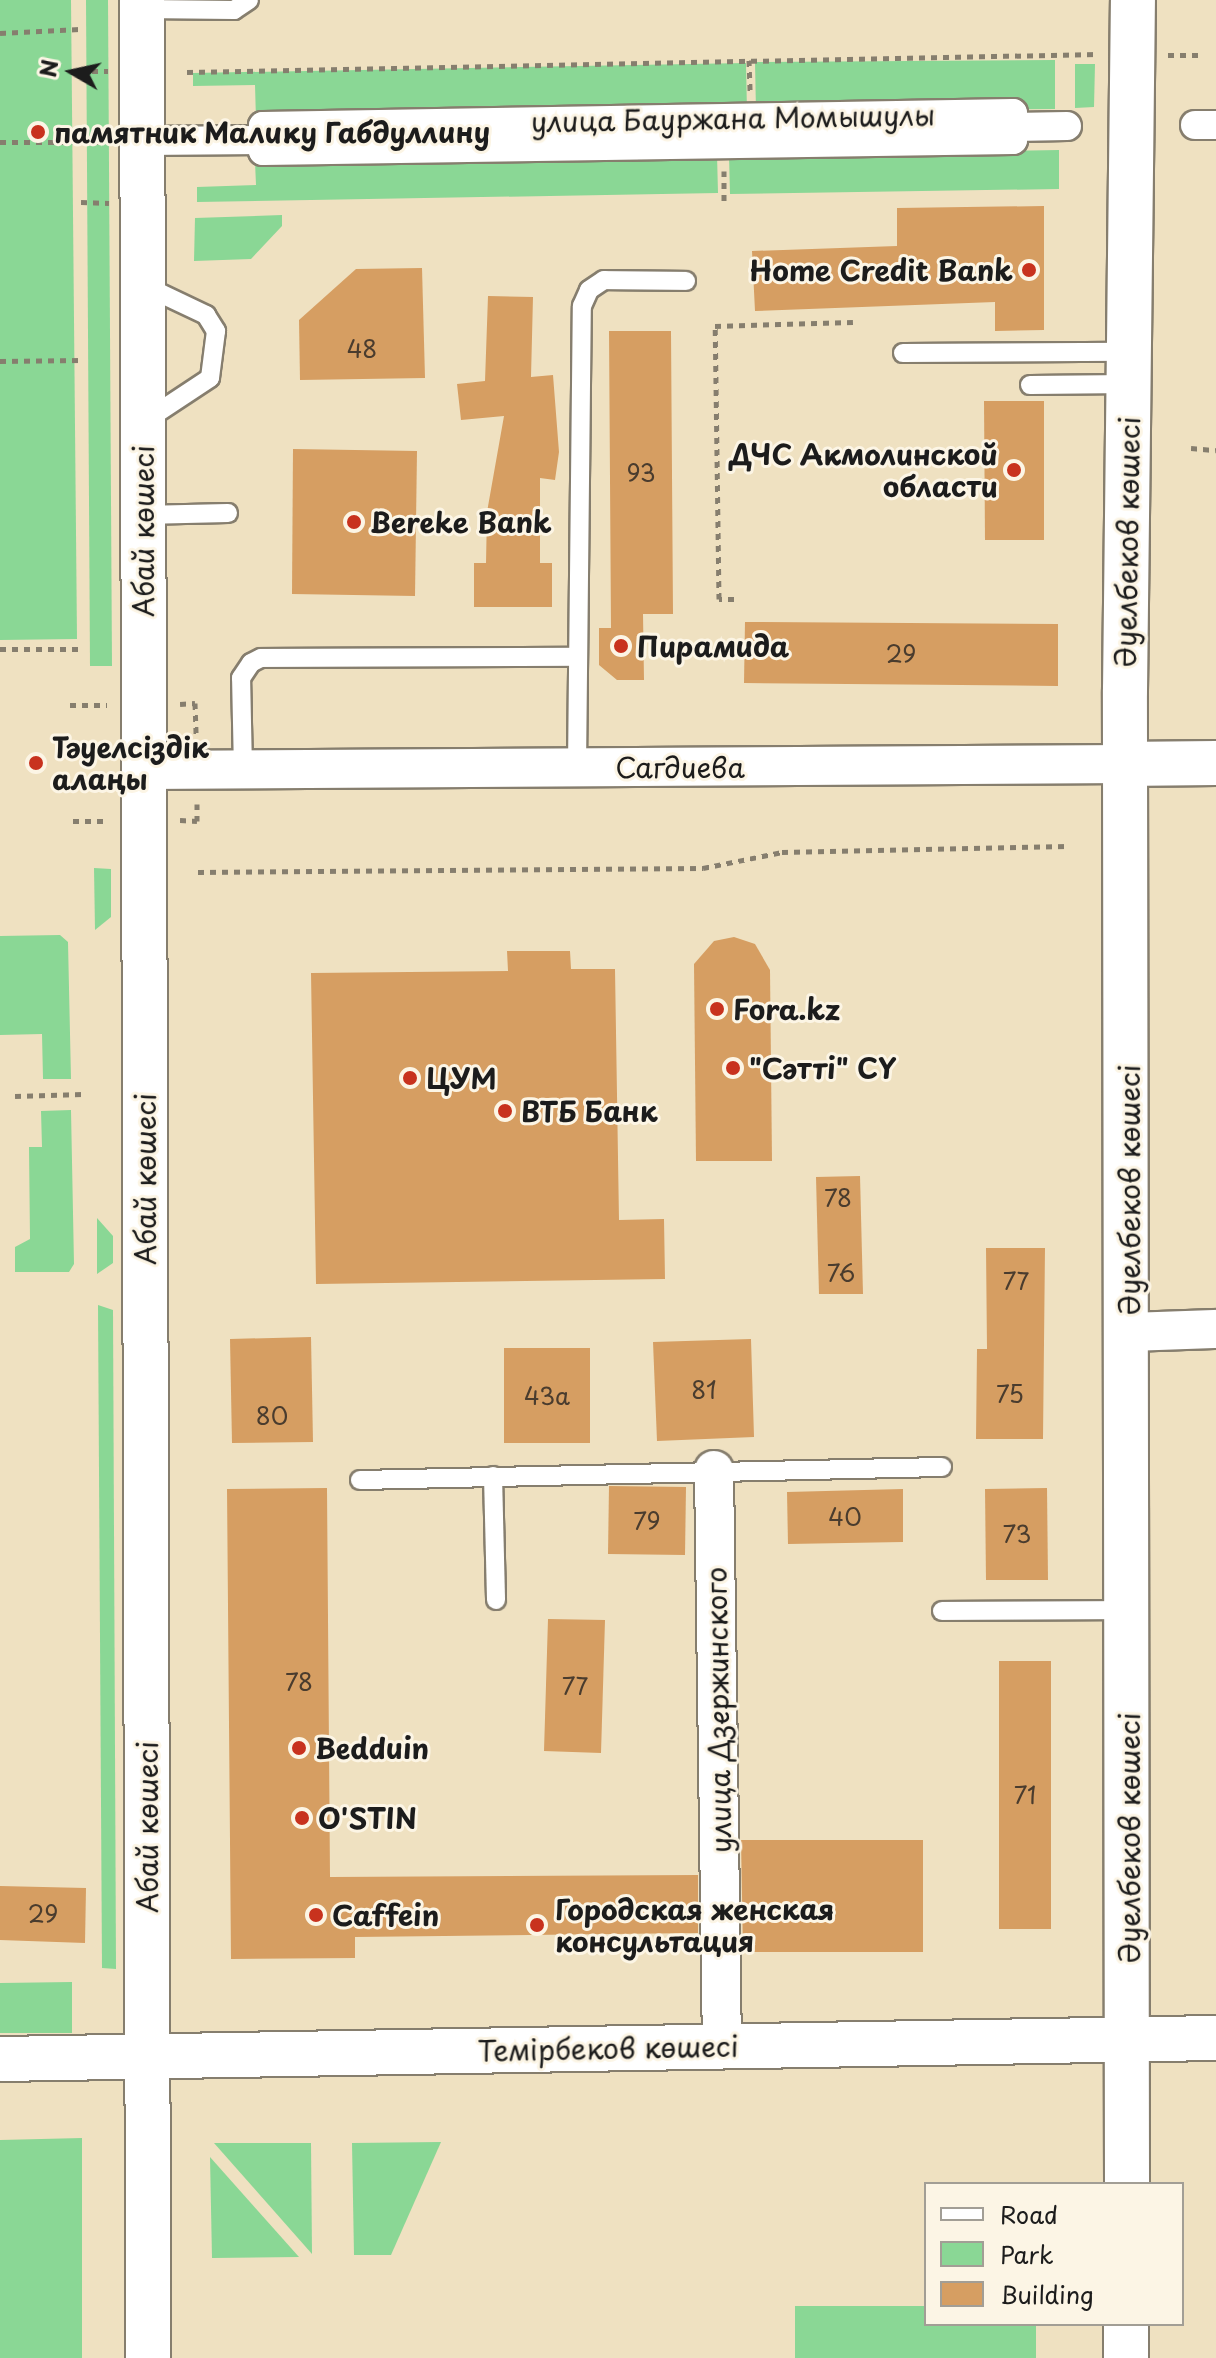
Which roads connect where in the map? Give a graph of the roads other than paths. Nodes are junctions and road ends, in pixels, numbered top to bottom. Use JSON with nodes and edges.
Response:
{"nodes":[{"id":1,"x":249,"y":0,"type":"edge"},
{"id":2,"x":1133,"y":0,"type":"edge"},
{"id":3,"x":142,"y":5,"type":"edge"},
{"id":4,"x":1067,"y":126,"type":"dead end"},
{"id":5,"x":126,"y":142,"type":"junction"},
{"id":6,"x":686,"y":281,"type":"dead end"},
{"id":7,"x":143,"y":285,"type":"junction"},
{"id":8,"x":903,"y":353,"type":"dead end"},
{"id":9,"x":1128,"y":368,"type":"junction"},
{"id":10,"x":1030,"y":385,"type":"dead end"},
{"id":11,"x":143,"y":422,"type":"junction"},
{"id":12,"x":228,"y":513,"type":"dead end"},
{"id":13,"x":143,"y":515,"type":"junction"},
{"id":14,"x":576,"y":657,"type":"junction"},
{"id":15,"x":1216,"y":763,"type":"edge"},
{"id":16,"x":1127,"y":764,"type":"junction"},
{"id":17,"x":577,"y":767,"type":"junction"},
{"id":18,"x":144,"y":770,"type":"junction"},
{"id":19,"x":243,"y":770,"type":"junction"},
{"id":20,"x":1216,"y":1329,"type":"edge"},
{"id":21,"x":1128,"y":1332,"type":"junction"},
{"id":22,"x":942,"y":1467,"type":"dead end"},
{"id":23,"x":714,"y":1470,"type":"junction"},
{"id":24,"x":493,"y":1476,"type":"junction"},
{"id":25,"x":360,"y":1480,"type":"dead end"},
{"id":26,"x":496,"y":1600,"type":"dead end"},
{"id":27,"x":1128,"y":1610,"type":"junction"},
{"id":28,"x":942,"y":1611,"type":"dead end"},
{"id":29,"x":1216,"y":2038,"type":"edge"},
{"id":30,"x":1126,"y":2040,"type":"junction"},
{"id":31,"x":722,"y":2047,"type":"junction"},
{"id":32,"x":147,"y":2056,"type":"junction"},
{"id":33,"x":0,"y":2059,"type":"edge"},
{"id":34,"x":1127,"y":2182,"type":"edge"},
{"id":35,"x":1126,"y":2326,"type":"edge"},
{"id":36,"x":148,"y":2358,"type":"edge"},
{"id":37,"x":1126,"y":2358,"type":"edge"}],
"edges":[{"from":1,"to":3,"type":"lane"},
{"from":2,"to":9,"type":"street","name":"Әуелбеков көшесі"},
{"from":3,"to":5,"type":"street","name":"Абай көшесі"},
{"from":4,"to":5,"type":"street","name":"улица Бауржана Момышулы"},
{"from":5,"to":7,"type":"street","name":"Абай көшесі"},
{"from":6,"to":14,"type":"lane"},
{"from":7,"to":11,"type":"street","name":"Абай көшесі"},
{"from":7,"to":11,"type":"lane"},
{"from":8,"to":9,"type":"lane"},
{"from":9,"to":10,"type":"lane"},
{"from":9,"to":16,"type":"street","name":"Әуелбеков көшесі"},
{"from":11,"to":13,"type":"street","name":"Абай көшесі"},
{"from":12,"to":13,"type":"lane"},
{"from":13,"to":18,"type":"street","name":"Абай көшесі"},
{"from":14,"to":17,"type":"lane"},
{"from":14,"to":19,"type":"lane"},
{"from":15,"to":16,"type":"street","name":"Сагдиева"},
{"from":16,"to":17,"type":"street","name":"Сагдиева"},
{"from":16,"to":21,"type":"street","name":"Әуелбеков көшесі"},
{"from":17,"to":19,"type":"street","name":"Сагдиева"},
{"from":18,"to":19,"type":"street","name":"Сагдиева"},
{"from":18,"to":32,"type":"street","name":"Абай көшесі"},
{"from":20,"to":21,"type":"street"},
{"from":21,"to":27,"type":"street","name":"Әуелбеков көшесі"},
{"from":22,"to":23,"type":"lane"},
{"from":23,"to":24,"type":"lane"},
{"from":23,"to":31,"type":"street","name":"улица Дзержинского"},
{"from":24,"to":25,"type":"lane"},
{"from":24,"to":26,"type":"lane"},
{"from":27,"to":28,"type":"lane"},
{"from":27,"to":30,"type":"street","name":"Әуелбеков көшесі"},
{"from":29,"to":30,"type":"street","name":"Темірбеков көшесі"},
{"from":30,"to":31,"type":"street","name":"Темірбеков көшесі"},
{"from":30,"to":34,"type":"street","name":"Әуелбеков көшесі"},
{"from":31,"to":32,"type":"street","name":"Темірбеков көшесі"},
{"from":32,"to":33,"type":"street","name":"Темірбеков көшесі"},
{"from":32,"to":36,"type":"street","name":"Абай көшесі"},
{"from":35,"to":37,"type":"street"}]}
